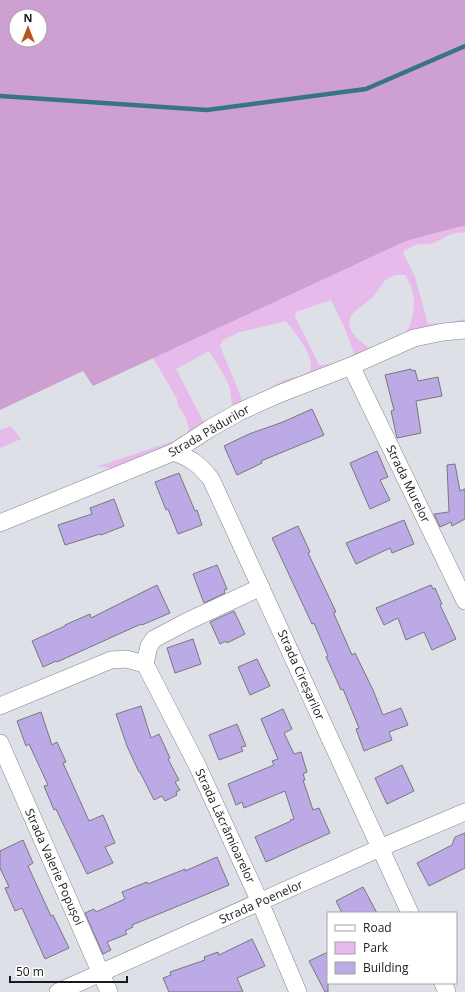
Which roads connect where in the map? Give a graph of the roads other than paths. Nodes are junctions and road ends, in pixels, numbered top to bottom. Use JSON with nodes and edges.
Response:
{"nodes":[{"id":1,"x":465,"y":330,"type":"edge"},
{"id":2,"x":351,"y":366,"type":"junction"},
{"id":3,"x":174,"y":452,"type":"junction"},
{"id":4,"x":0,"y":523,"type":"edge"},
{"id":5,"x":261,"y":587,"type":"junction"},
{"id":6,"x":465,"y":601,"type":"edge"},
{"id":7,"x":145,"y":664,"type":"junction"},
{"id":8,"x":0,"y":706,"type":"edge"},
{"id":9,"x":0,"y":743,"type":"edge"},
{"id":10,"x":465,"y":812,"type":"edge"},
{"id":11,"x":380,"y":848,"type":"junction"},
{"id":12,"x":260,"y":902,"type":"junction"},
{"id":13,"x":410,"y":912,"type":"edge"},
{"id":14,"x":100,"y":973,"type":"junction"},
{"id":15,"x":58,"y":992,"type":"edge"},
{"id":16,"x":109,"y":992,"type":"edge"},
{"id":17,"x":298,"y":992,"type":"edge"}],
"edges":[{"from":1,"to":2,"type":"street","name":"Strada Pădurilor"},
{"from":2,"to":3,"type":"street","name":"Strada Pădurilor"},
{"from":2,"to":6,"type":"street","name":"Strada Murelor"},
{"from":3,"to":4,"type":"street","name":"Strada Pădurilor"},
{"from":3,"to":5,"type":"street","name":"Strada Cireșarilor"},
{"from":5,"to":7,"type":"street"},
{"from":5,"to":11,"type":"street","name":"Strada Cireșarilor"},
{"from":7,"to":8,"type":"street"},
{"from":7,"to":12,"type":"street","name":"Strada Lăcrămioarelor"},
{"from":9,"to":14,"type":"street","name":"Strada Valerie Popușoi"},
{"from":10,"to":11,"type":"street","name":"Strada Poenelor"},
{"from":11,"to":12,"type":"street","name":"Strada Poenelor"},
{"from":11,"to":13,"type":"street","name":"Strada Cireșarilor"},
{"from":12,"to":14,"type":"street","name":"Strada Poenelor"},
{"from":12,"to":17,"type":"street","name":"Strada Lăcrămioarelor"},
{"from":14,"to":15,"type":"street","name":"Strada Poenelor"},
{"from":14,"to":16,"type":"street","name":"Strada Valerie Popușoi"}]}
